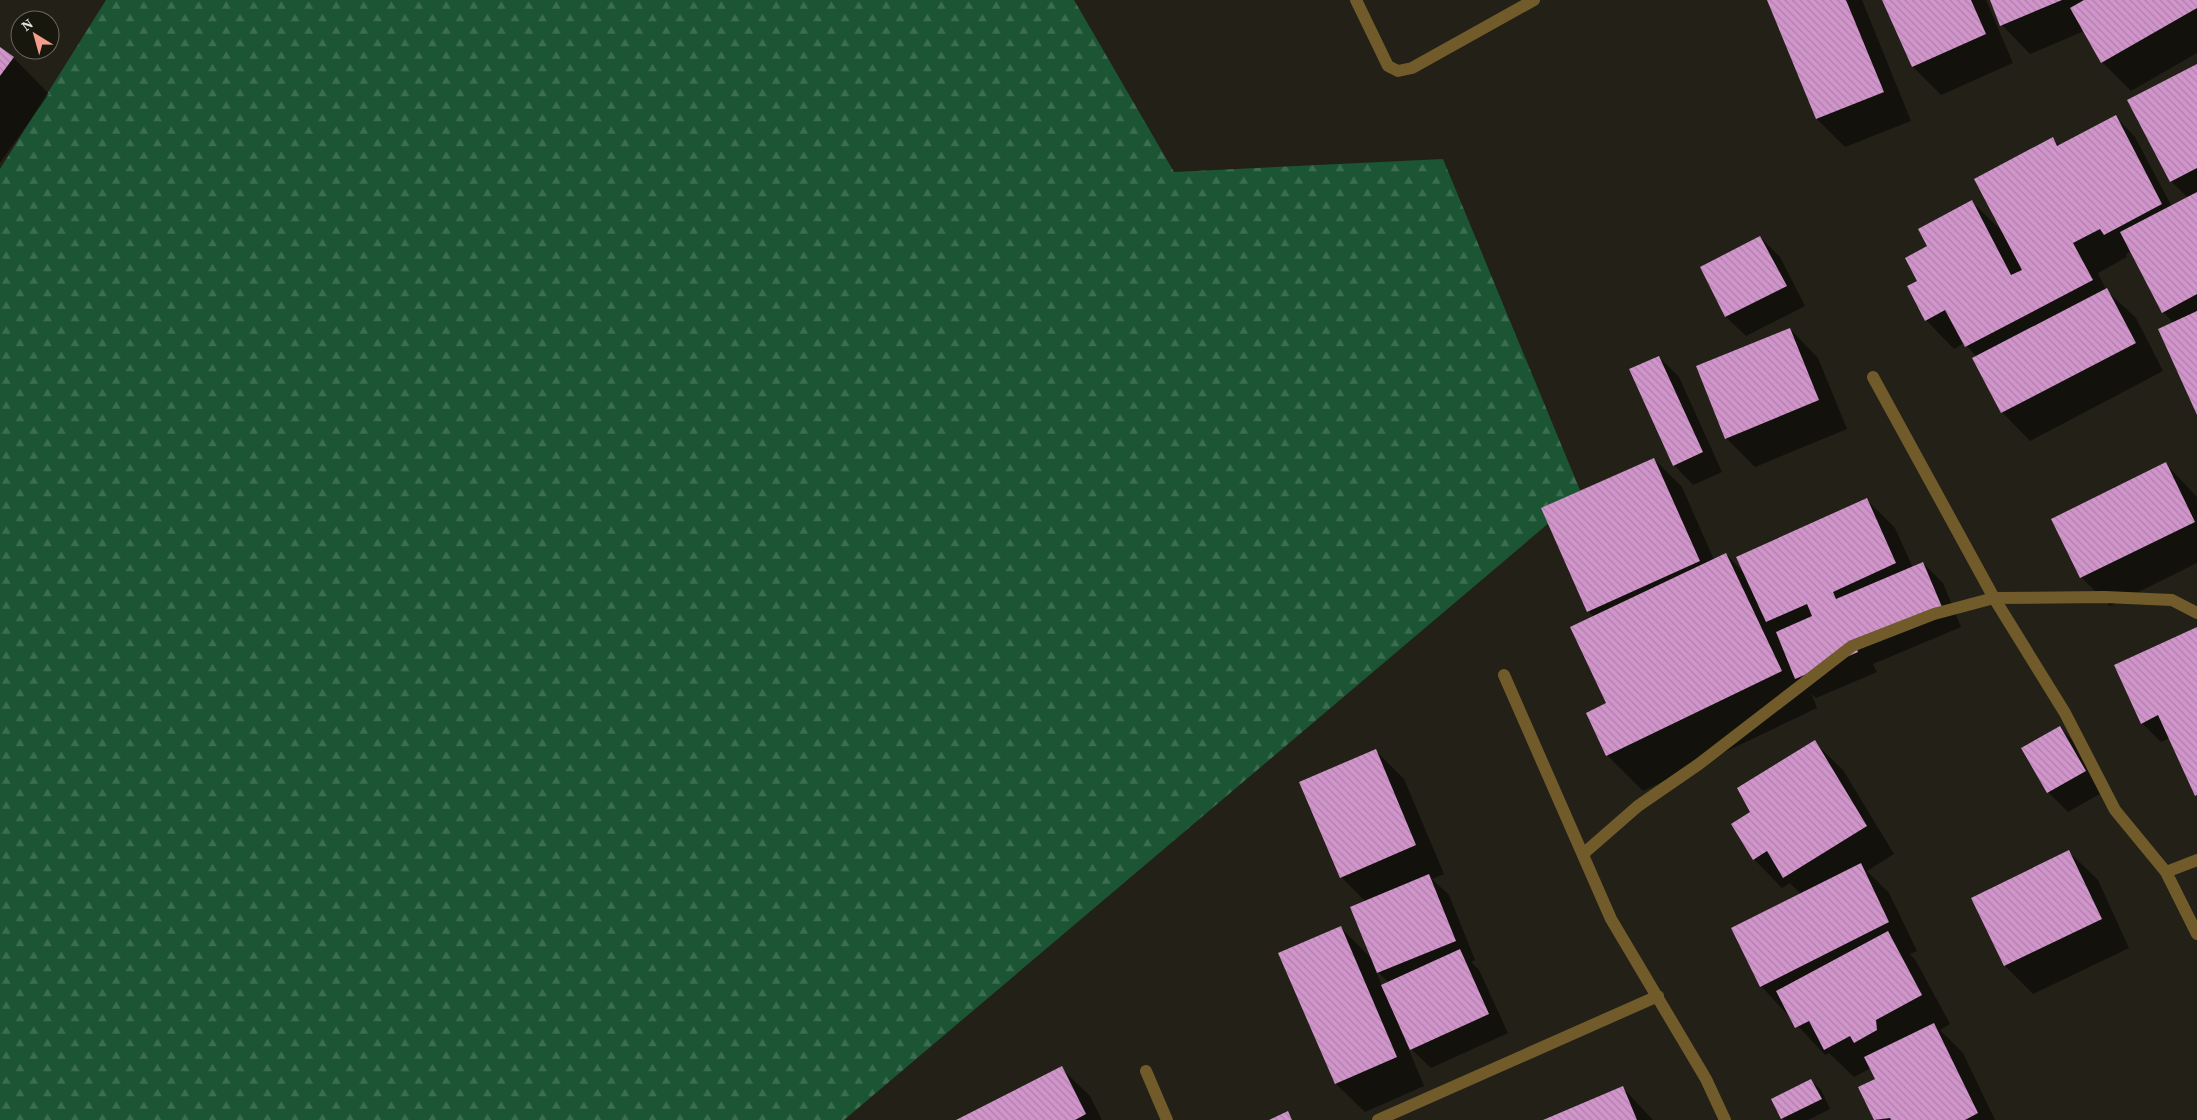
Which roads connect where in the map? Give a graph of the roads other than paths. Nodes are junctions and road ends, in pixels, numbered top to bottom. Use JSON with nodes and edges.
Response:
{"nodes":[{"id":1,"x":1356,"y":0,"type":"edge"},
{"id":2,"x":1534,"y":0,"type":"edge"},
{"id":3,"x":1872,"y":377,"type":"dead end"},
{"id":4,"x":1994,"y":598,"type":"junction"},
{"id":5,"x":2197,"y":614,"type":"edge"},
{"id":6,"x":1504,"y":675,"type":"dead end"},
{"id":7,"x":1583,"y":854,"type":"junction"},
{"id":8,"x":2197,"y":860,"type":"edge"},
{"id":9,"x":2166,"y":872,"type":"junction"},
{"id":10,"x":2197,"y":934,"type":"edge"},
{"id":11,"x":1658,"y":996,"type":"junction"},
{"id":12,"x":1146,"y":1071,"type":"dead end"},
{"id":13,"x":1167,"y":1120,"type":"edge"},
{"id":14,"x":1378,"y":1120,"type":"edge"},
{"id":15,"x":1725,"y":1120,"type":"edge"}],
"edges":[{"from":1,"to":2,"type":"street"},
{"from":3,"to":4,"type":"street"},
{"from":4,"to":5,"type":"street"},
{"from":4,"to":7,"type":"street"},
{"from":4,"to":9,"type":"street"},
{"from":6,"to":7,"type":"street"},
{"from":7,"to":11,"type":"street"},
{"from":8,"to":9,"type":"street"},
{"from":9,"to":10,"type":"street"},
{"from":11,"to":14,"type":"street"},
{"from":11,"to":15,"type":"street"},
{"from":12,"to":13,"type":"street"}]}
